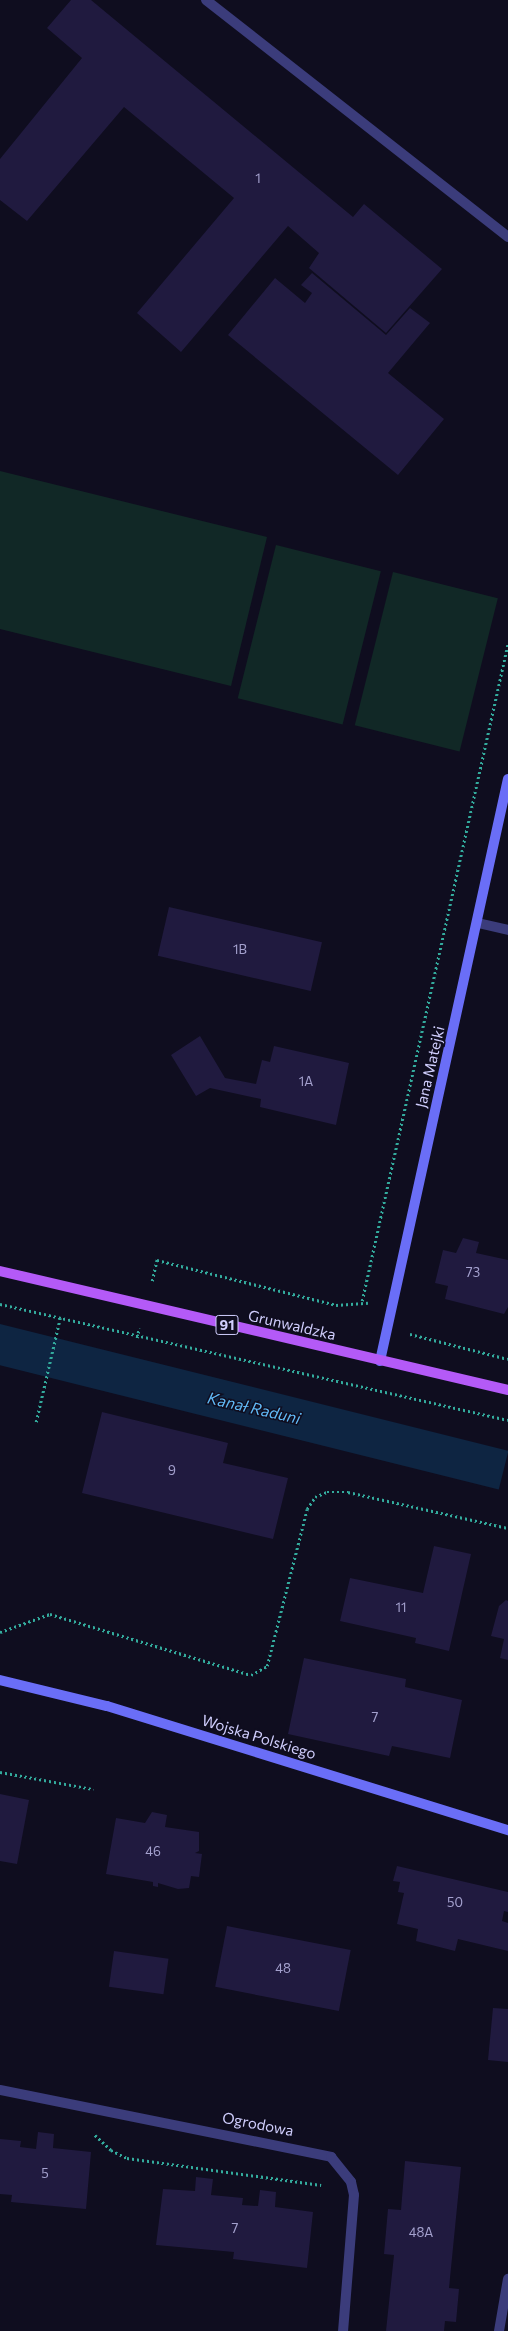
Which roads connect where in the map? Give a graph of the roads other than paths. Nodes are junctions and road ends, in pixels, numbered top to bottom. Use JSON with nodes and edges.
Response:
{"nodes":[{"id":1,"x":206,"y":0,"type":"edge"},
{"id":2,"x":508,"y":237,"type":"edge"},
{"id":3,"x":508,"y":779,"type":"edge"},
{"id":4,"x":478,"y":923,"type":"junction"},
{"id":5,"x":508,"y":930,"type":"edge"},
{"id":6,"x":0,"y":1271,"type":"edge"},
{"id":7,"x":380,"y":1361,"type":"junction"},
{"id":8,"x":508,"y":1390,"type":"edge"},
{"id":9,"x":0,"y":1680,"type":"edge"},
{"id":10,"x":508,"y":1830,"type":"edge"},
{"id":11,"x":0,"y":2090,"type":"edge"},
{"id":12,"x":508,"y":2279,"type":"edge"},
{"id":13,"x":343,"y":2331,"type":"edge"},
{"id":14,"x":499,"y":2331,"type":"edge"}],
"edges":[{"from":1,"to":2,"type":"street"},
{"from":3,"to":4,"type":"street","name":"Jana Matejki"},
{"from":4,"to":5,"type":"street"},
{"from":4,"to":7,"type":"street","name":"Jana Matejki"},
{"from":6,"to":7,"type":"main road","name":"Grunwaldzka","number":"91"},
{"from":7,"to":8,"type":"main road","name":"Grunwaldzka","number":"91"},
{"from":9,"to":10,"type":"street","name":"Wojska Polskiego"},
{"from":11,"to":13,"type":"street","name":"Ogrodowa"},
{"from":12,"to":14,"type":"street"}]}
